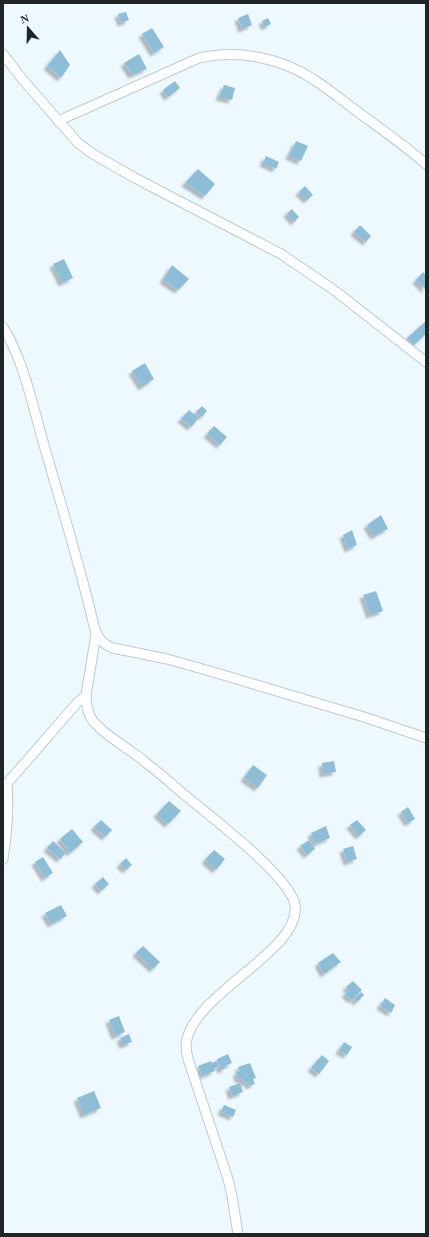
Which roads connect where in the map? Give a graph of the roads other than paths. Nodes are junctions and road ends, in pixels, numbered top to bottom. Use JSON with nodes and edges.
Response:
{"nodes":[{"id":1,"x":3,"y":54,"type":"edge"},
{"id":2,"x":58,"y":121,"type":"junction"},
{"id":3,"x":426,"y":164,"type":"edge"},
{"id":4,"x":3,"y":327,"type":"edge"},
{"id":5,"x":426,"y":362,"type":"edge"},
{"id":6,"x":96,"y":634,"type":"junction"},
{"id":7,"x":86,"y":695,"type":"junction"},
{"id":8,"x":426,"y":738,"type":"edge"},
{"id":9,"x":5,"y":786,"type":"edge"},
{"id":10,"x":3,"y":859,"type":"edge"},
{"id":11,"x":238,"y":1234,"type":"edge"}],
"edges":[{"from":1,"to":2,"type":"street"},
{"from":2,"to":3,"type":"street"},
{"from":2,"to":5,"type":"street"},
{"from":4,"to":6,"type":"street"},
{"from":6,"to":7,"type":"street"},
{"from":6,"to":8,"type":"street"},
{"from":7,"to":9,"type":"street"},
{"from":7,"to":11,"type":"street"},
{"from":9,"to":10,"type":"street"}]}
